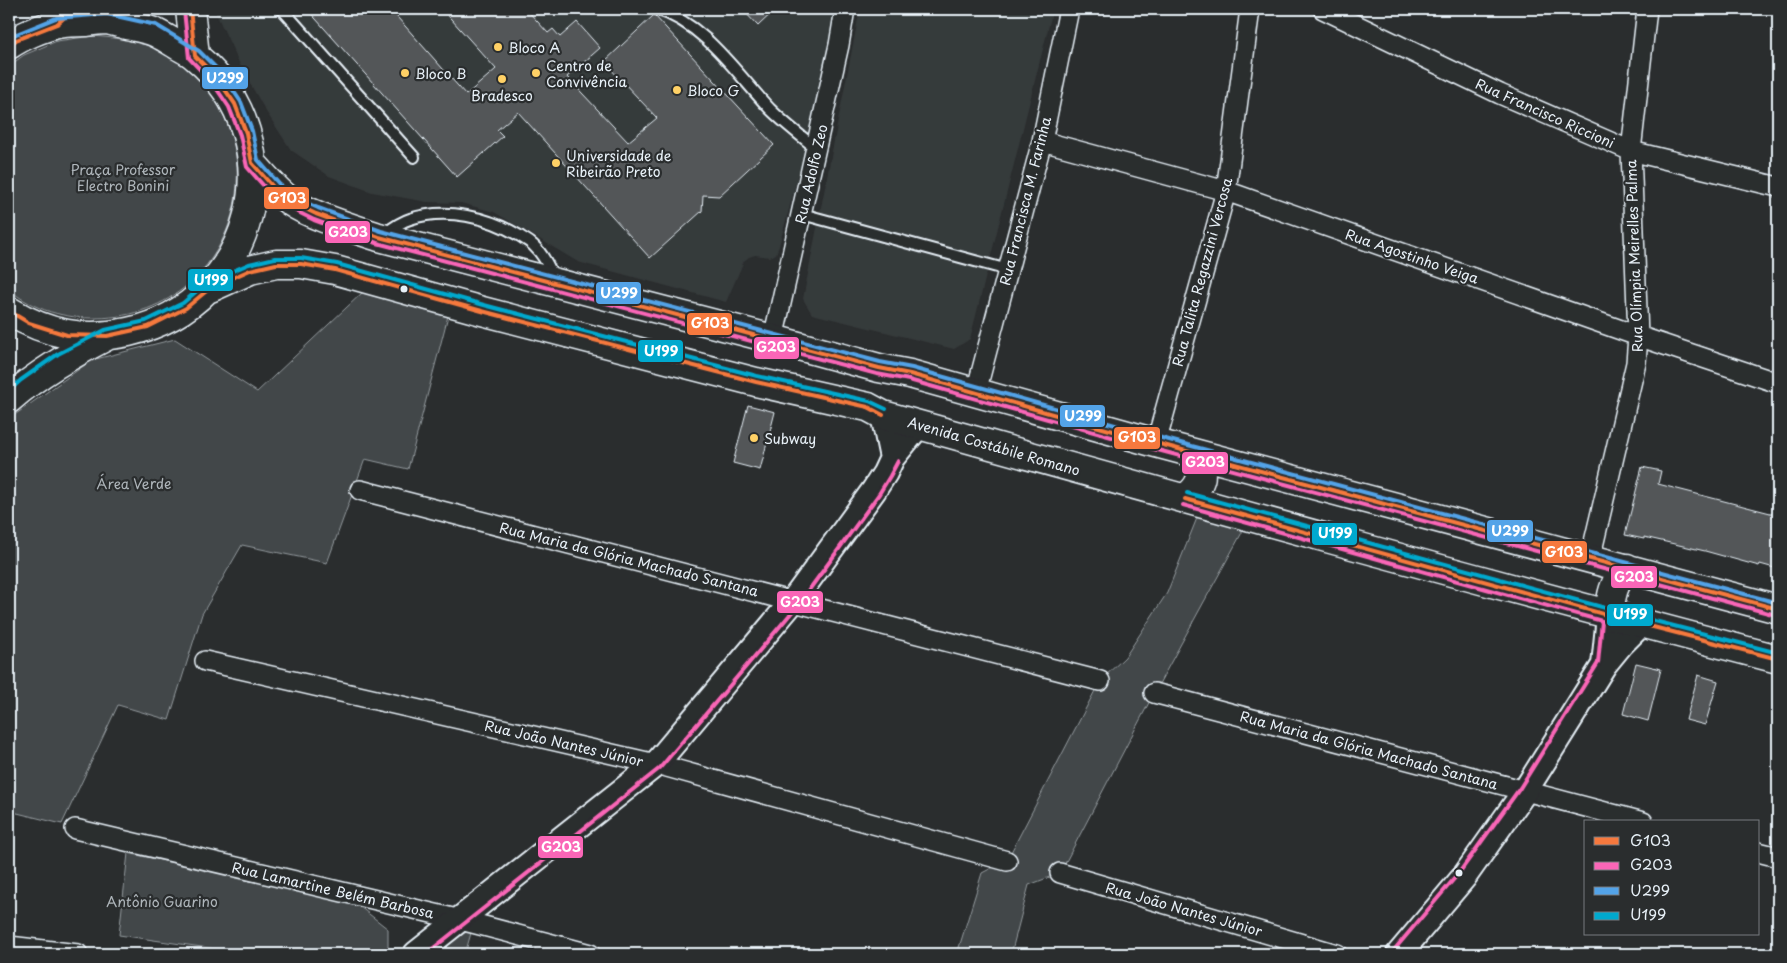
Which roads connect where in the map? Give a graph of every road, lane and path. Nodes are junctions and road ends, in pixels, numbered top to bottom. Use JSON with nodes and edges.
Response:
{"nodes":[{"id":1,"x":190,"y":9,"type":"edge"},
{"id":2,"x":282,"y":9,"type":"edge"},
{"id":3,"x":656,"y":9,"type":"edge"},
{"id":4,"x":845,"y":9,"type":"edge"},
{"id":5,"x":1069,"y":9,"type":"edge"},
{"id":6,"x":1250,"y":9,"type":"edge"},
{"id":7,"x":1323,"y":9,"type":"edge"},
{"id":8,"x":1647,"y":9,"type":"edge"},
{"id":9,"x":65,"y":16,"type":"edge"},
{"id":10,"x":9,"y":45,"type":"edge"},
{"id":11,"x":196,"y":56,"type":"junction"},
{"id":12,"x":1042,"y":141,"type":"junction"},
{"id":13,"x":817,"y":149,"type":"junction"},
{"id":14,"x":1631,"y":151,"type":"junction"},
{"id":15,"x":414,"y":158,"type":"dead end"},
{"id":16,"x":252,"y":163,"type":"junction"},
{"id":17,"x":1778,"y":187,"type":"edge"},
{"id":18,"x":1226,"y":191,"type":"junction"},
{"id":19,"x":802,"y":214,"type":"junction"},
{"id":20,"x":379,"y":237,"type":"junction"},
{"id":21,"x":1008,"y":270,"type":"junction"},
{"id":22,"x":556,"y":283,"type":"junction"},
{"id":23,"x":210,"y":288,"type":"junction"},
{"id":24,"x":9,"y":311,"type":"edge"},
{"id":25,"x":106,"y":336,"type":"junction"},
{"id":26,"x":1638,"y":336,"type":"junction"},
{"id":27,"x":773,"y":339,"type":"junction"},
{"id":28,"x":879,"y":368,"type":"junction"},
{"id":29,"x":1778,"y":383,"type":"edge"},
{"id":30,"x":976,"y":392,"type":"junction"},
{"id":31,"x":9,"y":399,"type":"edge"},
{"id":32,"x":876,"y":411,"type":"junction"},
{"id":33,"x":919,"y":425,"type":"junction"},
{"id":34,"x":1156,"y":443,"type":"junction"},
{"id":35,"x":1197,"y":454,"type":"junction"},
{"id":36,"x":892,"y":458,"type":"junction"},
{"id":37,"x":360,"y":490,"type":"dead end"},
{"id":38,"x":1185,"y":499,"type":"junction"},
{"id":39,"x":1590,"y":559,"type":"junction"},
{"id":40,"x":1627,"y":568,"type":"junction"},
{"id":41,"x":793,"y":601,"type":"junction"},
{"id":42,"x":1778,"y":609,"type":"edge"},
{"id":43,"x":1609,"y":616,"type":"junction"},
{"id":44,"x":1641,"y":624,"type":"junction"},
{"id":45,"x":1778,"y":660,"type":"edge"},
{"id":46,"x":205,"y":661,"type":"dead end"},
{"id":47,"x":1604,"y":665,"type":"junction"},
{"id":48,"x":1100,"y":681,"type":"dead end"},
{"id":49,"x":1154,"y":693,"type":"dead end"},
{"id":50,"x":656,"y":764,"type":"junction"},
{"id":51,"x":1525,"y":791,"type":"junction"},
{"id":52,"x":1634,"y":820,"type":"edge"},
{"id":53,"x":75,"y":829,"type":"dead end"},
{"id":54,"x":1760,"y":852,"type":"edge"},
{"id":55,"x":1778,"y":857,"type":"edge"},
{"id":56,"x":1007,"y":860,"type":"dead end"},
{"id":57,"x":1060,"y":873,"type":"dead end"},
{"id":58,"x":461,"y":920,"type":"junction"},
{"id":59,"x":9,"y":946,"type":"edge"},
{"id":60,"x":78,"y":954,"type":"edge"},
{"id":61,"x":416,"y":954,"type":"edge"},
{"id":62,"x":590,"y":954,"type":"edge"},
{"id":63,"x":1337,"y":954,"type":"edge"},
{"id":64,"x":1399,"y":954,"type":"edge"}],
"edges":[{"from":1,"to":11,"type":"main road"},
{"from":2,"to":15,"type":"lane"},
{"from":3,"to":13,"type":"lane"},
{"from":4,"to":13,"type":"street","name":"Rua Adolfo Zeo"},
{"from":5,"to":12,"type":"street","name":"Rua Francisca M. Farinha"},
{"from":6,"to":18,"type":"street","name":"Rua Talita Regazzini Vercosa"},
{"from":7,"to":14,"type":"street","name":"Rua Francisco Riccioni"},
{"from":8,"to":14,"type":"street","name":"Rua Olímpia Meirelles Palma"},
{"from":9,"to":10,"type":"main road"},
{"from":9,"to":11,"type":"main road"},
{"from":11,"to":16,"type":"main road"},
{"from":12,"to":18,"type":"street","name":"Rua Agostinho Veiga"},
{"from":12,"to":21,"type":"street","name":"Rua Francisca M. Farinha"},
{"from":13,"to":19,"type":"street","name":"Rua Adolfo Zeo"},
{"from":14,"to":17,"type":"street","name":"Rua Francisco Riccioni"},
{"from":14,"to":26,"type":"street","name":"Rua Olímpia Meirelles Palma"},
{"from":16,"to":20,"type":"main road"},
{"from":16,"to":23,"type":"main road"},
{"from":18,"to":26,"type":"street","name":"Rua Agostinho Veiga"},
{"from":18,"to":34,"type":"street","name":"Rua Talita Regazzini Vercosa"},
{"from":19,"to":21,"type":"lane"},
{"from":19,"to":27,"type":"street","name":"Rua Adolfo Zeo"},
{"from":20,"to":22,"type":"main road"},
{"from":20,"to":22,"type":"lane"},
{"from":21,"to":30,"type":"street","name":"Rua Francisca M. Farinha"},
{"from":22,"to":27,"type":"main road"},
{"from":23,"to":25,"type":"main road"},
{"from":23,"to":32,"type":"main road","name":"Avenida Costábile Romano"},
{"from":24,"to":25,"type":"main road"},
{"from":25,"to":31,"type":"main road"},
{"from":26,"to":29,"type":"street","name":"Rua Agostinho Veiga"},
{"from":26,"to":39,"type":"street","name":"Rua Olímpia Meirelles Palma"},
{"from":27,"to":28,"type":"main road"},
{"from":28,"to":30,"type":"main road"},
{"from":28,"to":32,"type":"main road"},
{"from":30,"to":34,"type":"main road"},
{"from":32,"to":33,"type":"main road","name":"Avenida Costábile Romano"},
{"from":32,"to":36,"type":"street"},
{"from":33,"to":36,"type":"street"},
{"from":33,"to":38,"type":"main road","name":"Avenida Costábile Romano"},
{"from":34,"to":35,"type":"main road"},
{"from":35,"to":38,"type":"main road"},
{"from":35,"to":39,"type":"main road"},
{"from":36,"to":41,"type":"street"},
{"from":37,"to":41,"type":"street","name":"Rua Maria da Glória Machado Santana"},
{"from":38,"to":43,"type":"main road","name":"Avenida Costábile Romano"},
{"from":39,"to":40,"type":"main road"},
{"from":40,"to":42,"type":"main road"},
{"from":40,"to":43,"type":"main road"},
{"from":41,"to":48,"type":"street","name":"Rua Maria da Glória Machado Santana"},
{"from":41,"to":50,"type":"street"},
{"from":43,"to":44,"type":"main road","name":"Avenida Costábile Romano"},
{"from":43,"to":47,"type":"street"},
{"from":44,"to":45,"type":"main road","name":"Avenida Costábile Romano"},
{"from":44,"to":47,"type":"street"},
{"from":46,"to":50,"type":"street","name":"Rua João Nantes Júnior"},
{"from":47,"to":51,"type":"street"},
{"from":49,"to":51,"type":"street","name":"Rua Maria da Glória Machado Santana"},
{"from":50,"to":56,"type":"street","name":"Rua João Nantes Júnior"},
{"from":50,"to":58,"type":"street"},
{"from":51,"to":52,"type":"street","name":"Rua Maria da Glória Machado Santana"},
{"from":51,"to":64,"type":"street"},
{"from":53,"to":58,"type":"street","name":"Rua Lamartine Belém Barbosa"},
{"from":54,"to":55,"type":"street"},
{"from":57,"to":63,"type":"street","name":"Rua João Nantes Júnior"},
{"from":58,"to":61,"type":"street"},
{"from":58,"to":62,"type":"street","name":"Rua Lamartine Belém Barbosa"},
{"from":59,"to":60,"type":"street"}]}
